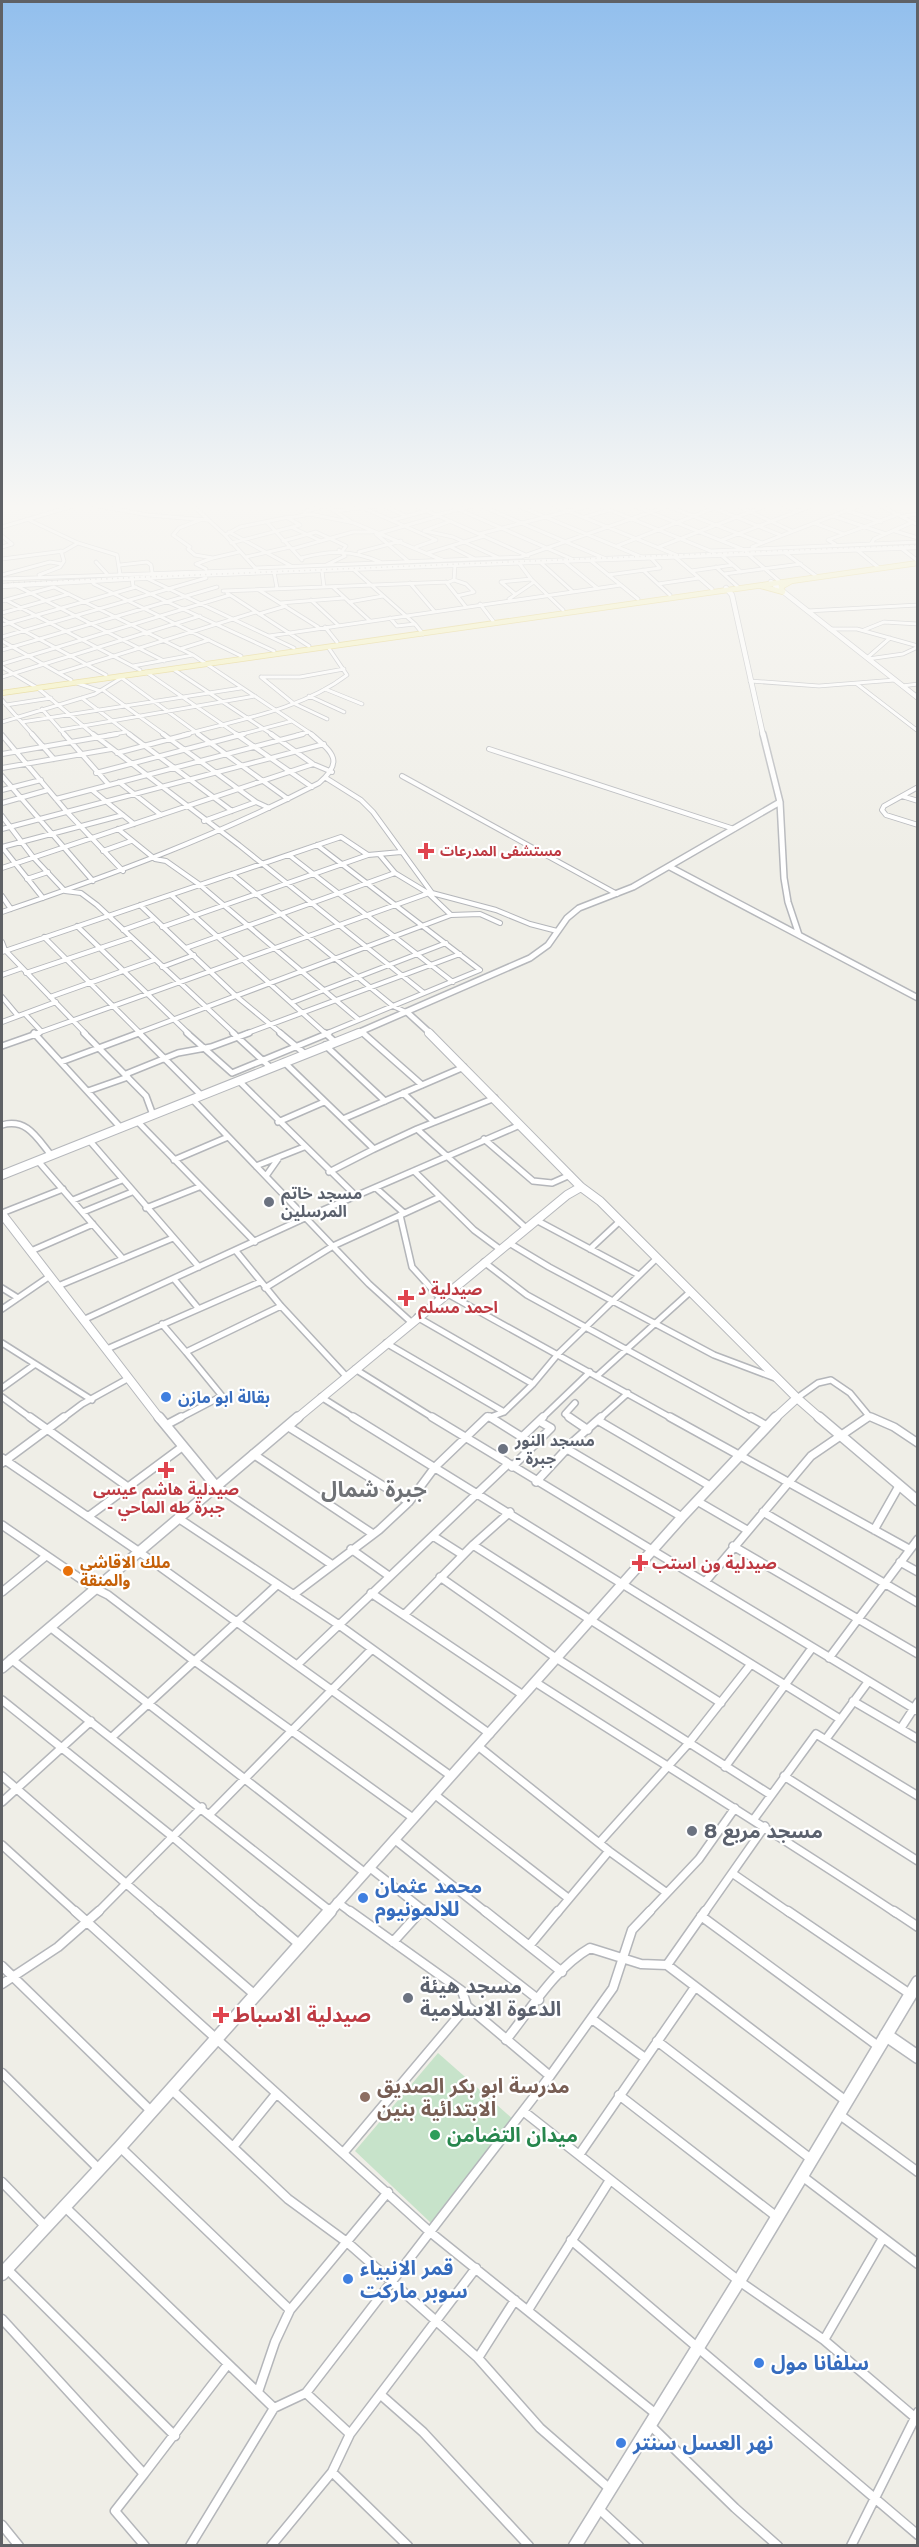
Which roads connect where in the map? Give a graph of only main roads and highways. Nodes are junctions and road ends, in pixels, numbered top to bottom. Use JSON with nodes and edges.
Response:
{"nodes":[{"id":1,"x":494,"y":621,"type":"edge"},
{"id":2,"x":500,"y":621,"type":"edge"},
{"id":3,"x":422,"y":632,"type":"junction"},
{"id":4,"x":204,"y":663,"type":"junction"},
{"id":5,"x":74,"y":681,"type":"junction"},
{"id":6,"x":2,"y":691,"type":"edge"}],
"edges":[{"from":1,"to":3,"type":"main road"},
{"from":2,"to":3,"type":"main road"},
{"from":3,"to":4,"type":"main road"},
{"from":3,"to":4,"type":"main road"},
{"from":4,"to":5,"type":"main road"},
{"from":4,"to":5,"type":"main road"},
{"from":5,"to":6,"type":"main road"}]}
